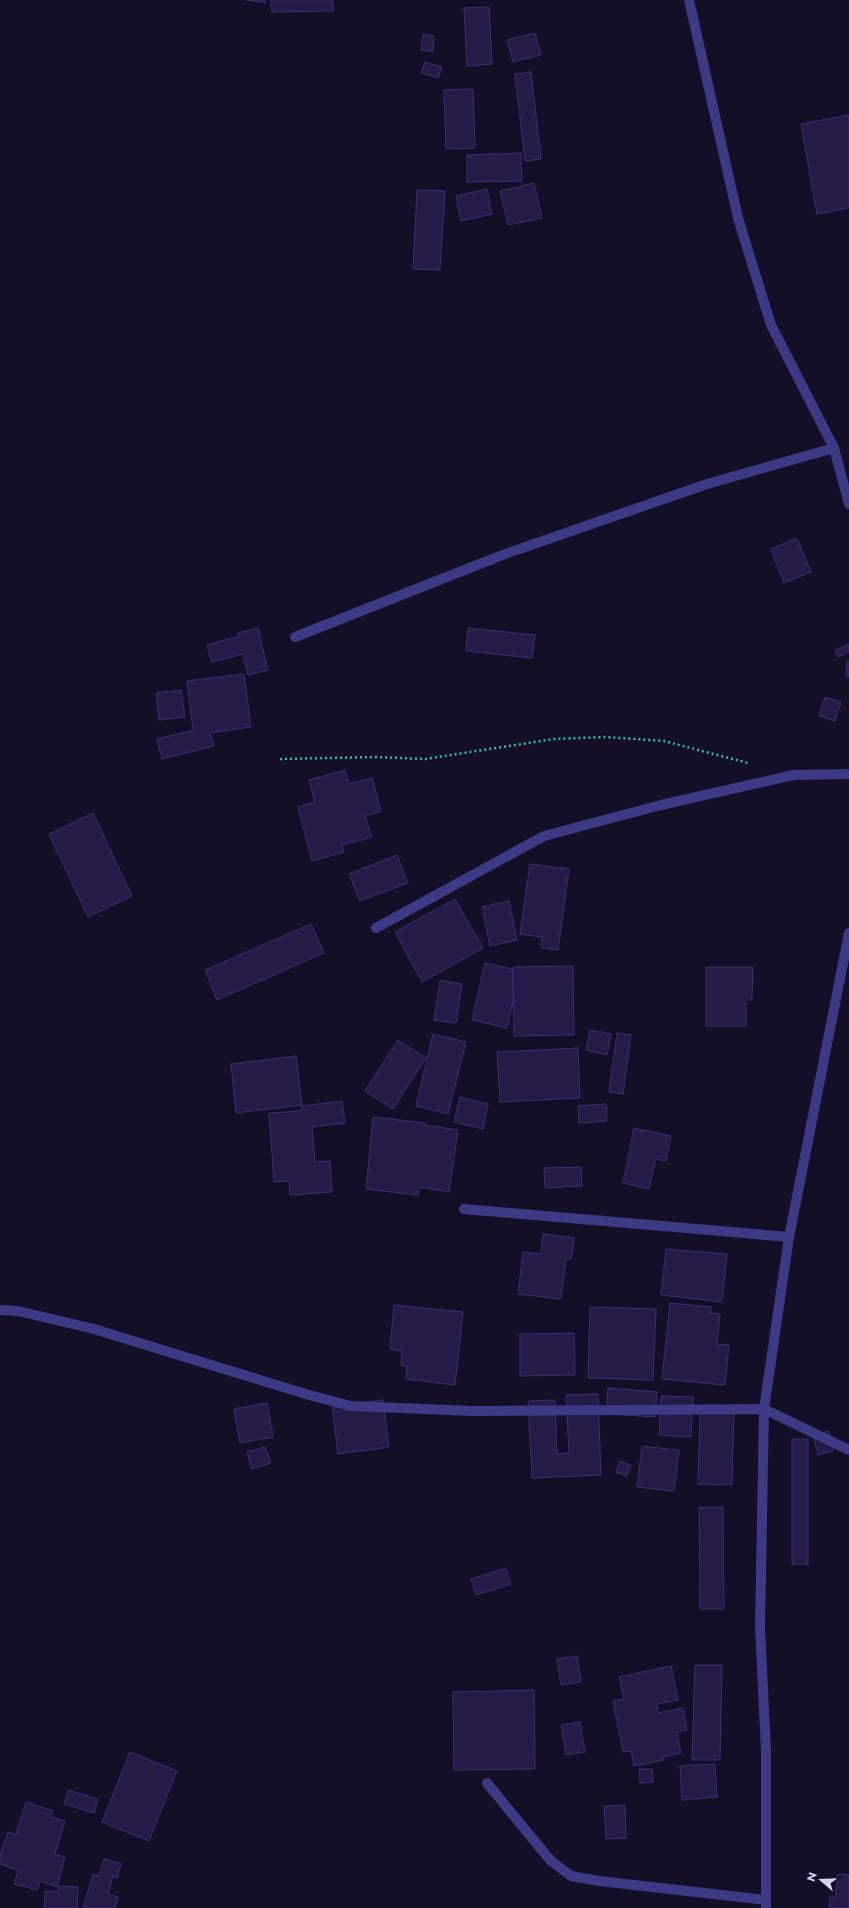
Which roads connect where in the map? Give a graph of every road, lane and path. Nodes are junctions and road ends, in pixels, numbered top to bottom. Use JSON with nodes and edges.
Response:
{"nodes":[{"id":1,"x":689,"y":0,"type":"edge"},
{"id":2,"x":834,"y":448,"type":"junction"},
{"id":3,"x":849,"y":504,"type":"edge"},
{"id":4,"x":295,"y":637,"type":"dead end"},
{"id":5,"x":280,"y":759,"type":"dead end"},
{"id":6,"x":755,"y":765,"type":"dead end"},
{"id":7,"x":849,"y":774,"type":"edge"},
{"id":8,"x":376,"y":928,"type":"dead end"},
{"id":9,"x":849,"y":933,"type":"edge"},
{"id":10,"x":464,"y":1209,"type":"dead end"},
{"id":11,"x":789,"y":1237,"type":"junction"},
{"id":12,"x":0,"y":1310,"type":"edge"},
{"id":13,"x":764,"y":1409,"type":"junction"},
{"id":14,"x":849,"y":1450,"type":"edge"},
{"id":15,"x":487,"y":1783,"type":"dead end"},
{"id":16,"x":766,"y":1904,"type":"edge"}],
"edges":[{"from":1,"to":2,"type":"street"},
{"from":2,"to":3,"type":"street"},
{"from":2,"to":4,"type":"street"},
{"from":5,"to":6,"type":"path"},
{"from":7,"to":8,"type":"street"},
{"from":9,"to":11,"type":"street"},
{"from":10,"to":11,"type":"street"},
{"from":11,"to":13,"type":"street"},
{"from":12,"to":13,"type":"street"},
{"from":13,"to":14,"type":"street"},
{"from":13,"to":16,"type":"street"},
{"from":15,"to":16,"type":"street"}]}
